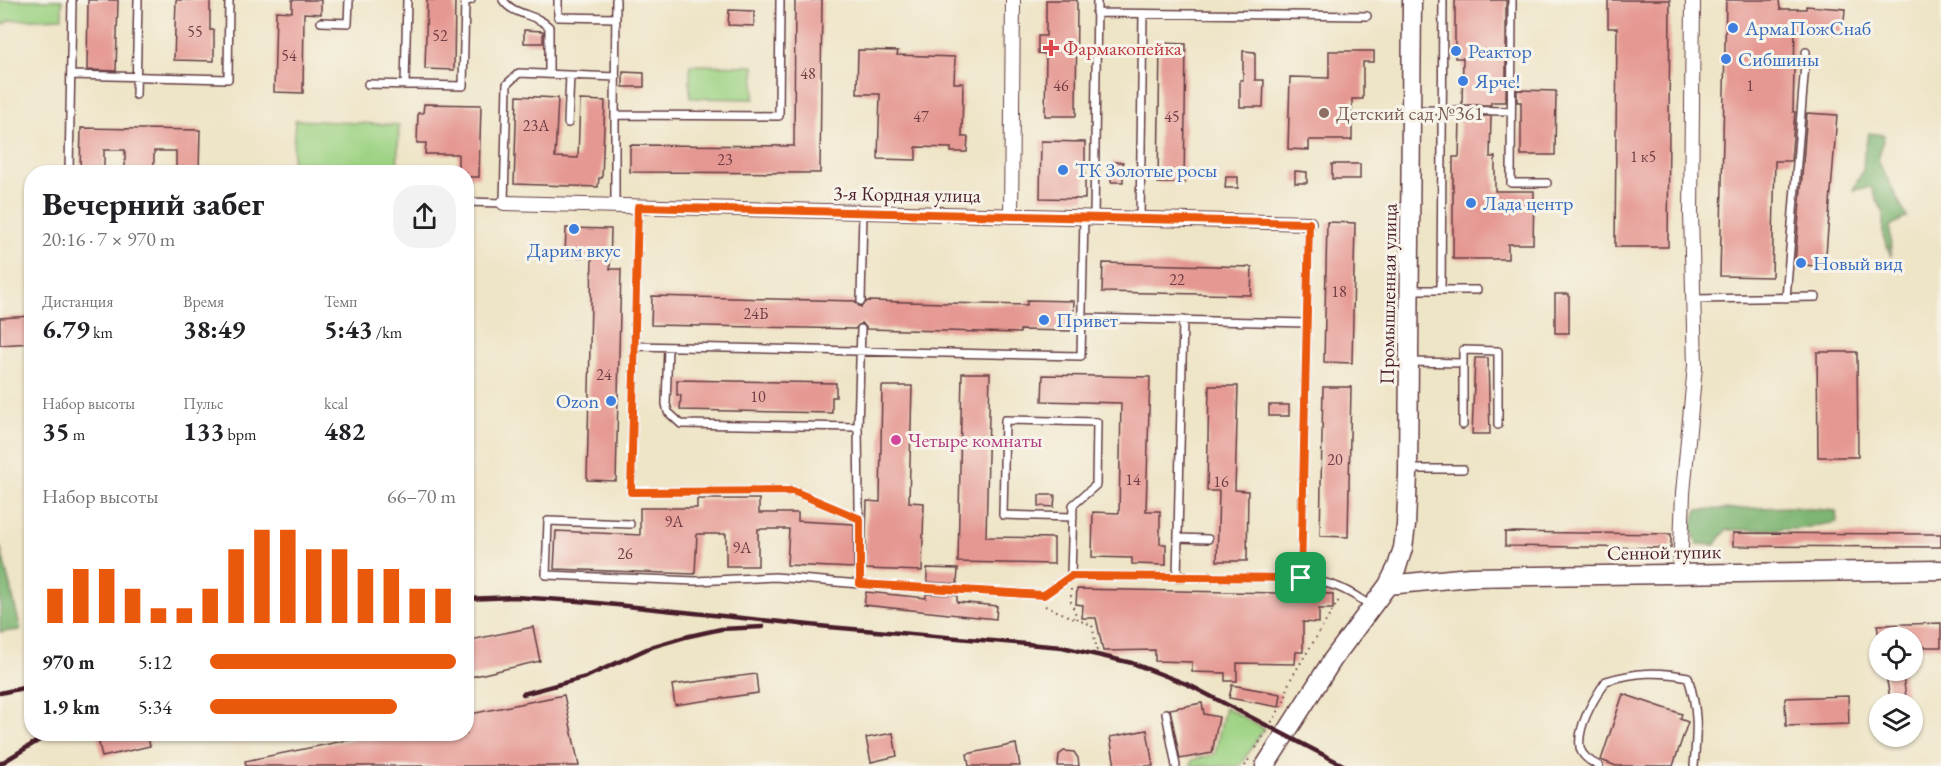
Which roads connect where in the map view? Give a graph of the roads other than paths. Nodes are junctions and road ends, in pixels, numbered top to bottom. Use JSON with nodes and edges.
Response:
{"nodes":[{"id":1,"x":72,"y":0,"type":"edge"},
{"id":2,"x":138,"y":0,"type":"edge"},
{"id":3,"x":229,"y":0,"type":"edge"},
{"id":4,"x":349,"y":0,"type":"edge"},
{"id":5,"x":407,"y":0,"type":"edge"},
{"id":6,"x":471,"y":0,"type":"edge"},
{"id":7,"x":503,"y":0,"type":"edge"},
{"id":8,"x":558,"y":0,"type":"edge"},
{"id":9,"x":616,"y":0,"type":"edge"},
{"id":10,"x":780,"y":0,"type":"edge"},
{"id":11,"x":1013,"y":0,"type":"edge"},
{"id":12,"x":1096,"y":0,"type":"edge"},
{"id":13,"x":1412,"y":0,"type":"edge"},
{"id":14,"x":1443,"y":0,"type":"edge"},
{"id":15,"x":1512,"y":0,"type":"edge"},
{"id":16,"x":1693,"y":0,"type":"edge"},
{"id":17,"x":1096,"y":13,"type":"junction"},
{"id":18,"x":1143,"y":14,"type":"junction"},
{"id":19,"x":1366,"y":16,"type":"dead end"},
{"id":20,"x":616,"y":18,"type":"junction"},
{"id":21,"x":321,"y":22,"type":"dead end"},
{"id":22,"x":1806,"y":52,"type":"dead end"},
{"id":23,"x":549,"y":74,"type":"junction"},
{"id":24,"x":71,"y":75,"type":"junction"},
{"id":25,"x":570,"y":75,"type":"junction"},
{"id":26,"x":136,"y":77,"type":"junction"},
{"id":27,"x":616,"y":77,"type":"junction"},
{"id":28,"x":368,"y":84,"type":"dead end"},
{"id":29,"x":405,"y":85,"type":"junction"},
{"id":30,"x":136,"y":95,"type":"dead end"},
{"id":31,"x":1412,"y":110,"type":"junction"},
{"id":32,"x":1442,"y":111,"type":"junction"},
{"id":33,"x":1511,"y":111,"type":"junction"},
{"id":34,"x":615,"y":115,"type":"junction"},
{"id":35,"x":568,"y":123,"type":"dead end"},
{"id":36,"x":69,"y":165,"type":"edge"},
{"id":37,"x":1547,"y":183,"type":"dead end"},
{"id":38,"x":474,"y":202,"type":"edge"},
{"id":39,"x":504,"y":203,"type":"junction"},
{"id":40,"x":615,"y":206,"type":"junction"},
{"id":41,"x":638,"y":207,"type":"junction"},
{"id":42,"x":863,"y":212,"type":"junction"},
{"id":43,"x":1011,"y":216,"type":"junction"},
{"id":44,"x":1089,"y":218,"type":"junction"},
{"id":45,"x":1140,"y":219,"type":"junction"},
{"id":46,"x":1309,"y":223,"type":"joint"},
{"id":47,"x":1411,"y":290,"type":"junction"},
{"id":48,"x":1441,"y":290,"type":"junction"},
{"id":49,"x":1477,"y":290,"type":"dead end"},
{"id":50,"x":1816,"y":297,"type":"dead end"},
{"id":51,"x":1786,"y":298,"type":"junction"},
{"id":52,"x":1693,"y":299,"type":"junction"},
{"id":53,"x":861,"y":301,"type":"dead end"},
{"id":54,"x":1082,"y":318,"type":"junction"},
{"id":55,"x":1183,"y":320,"type":"junction"},
{"id":56,"x":1307,"y":322,"type":"junction"},
{"id":57,"x":861,"y":329,"type":"dead end"},
{"id":58,"x":635,"y":346,"type":"junction"},
{"id":59,"x":668,"y":346,"type":"junction"},
{"id":60,"x":860,"y":351,"type":"junction"},
{"id":61,"x":1410,"y":362,"type":"junction"},
{"id":62,"x":1463,"y":363,"type":"junction"},
{"id":63,"x":1463,"y":425,"type":"dead end"},
{"id":64,"x":1497,"y":425,"type":"dead end"},
{"id":65,"x":858,"y":427,"type":"junction"},
{"id":66,"x":1408,"y":469,"type":"junction"},
{"id":67,"x":1463,"y":469,"type":"dead end"},
{"id":68,"x":1073,"y":517,"type":"junction"},
{"id":69,"x":860,"y":519,"type":"junction"},
{"id":70,"x":630,"y":524,"type":"dead end"},
{"id":71,"x":1178,"y":538,"type":"junction"},
{"id":72,"x":1208,"y":539,"type":"dead end"},
{"id":73,"x":1941,"y":570,"type":"edge"},
{"id":74,"x":1680,"y":574,"type":"junction"},
{"id":75,"x":1071,"y":576,"type":"junction"},
{"id":76,"x":1177,"y":578,"type":"junction"},
{"id":77,"x":1301,"y":578,"type":"junction"},
{"id":78,"x":860,"y":584,"type":"junction"},
{"id":79,"x":1388,"y":585,"type":"junction"},
{"id":80,"x":1371,"y":606,"type":"junction"},
{"id":81,"x":1166,"y":713,"type":"dead end"},
{"id":82,"x":1176,"y":766,"type":"edge"},
{"id":83,"x":1265,"y":766,"type":"edge"},
{"id":84,"x":1599,"y":766,"type":"edge"},
{"id":85,"x":1694,"y":766,"type":"edge"}],
"edges":[{"from":1,"to":24,"type":"lane"},
{"from":2,"to":26,"type":"lane"},
{"from":3,"to":26,"type":"lane"},
{"from":4,"to":21,"type":"lane"},
{"from":5,"to":29,"type":"lane"},
{"from":6,"to":29,"type":"lane"},
{"from":7,"to":23,"type":"lane"},
{"from":8,"to":20,"type":"lane"},
{"from":9,"to":20,"type":"lane"},
{"from":10,"to":34,"type":"lane"},
{"from":11,"to":43,"type":"street"},
{"from":12,"to":17,"type":"lane"},
{"from":13,"to":31,"type":"main road","name":"Промышленная улица"},
{"from":14,"to":32,"type":"lane"},
{"from":15,"to":33,"type":"lane"},
{"from":16,"to":52,"type":"street"},
{"from":17,"to":18,"type":"lane"},
{"from":17,"to":44,"type":"lane"},
{"from":18,"to":19,"type":"lane"},
{"from":18,"to":45,"type":"lane"},
{"from":20,"to":27,"type":"lane"},
{"from":22,"to":51,"type":"lane"},
{"from":23,"to":25,"type":"lane"},
{"from":23,"to":39,"type":"lane"},
{"from":24,"to":26,"type":"lane"},
{"from":24,"to":36,"type":"lane"},
{"from":25,"to":27,"type":"lane"},
{"from":25,"to":35,"type":"lane"},
{"from":26,"to":30,"type":"lane"},
{"from":27,"to":34,"type":"lane"},
{"from":28,"to":29,"type":"lane"},
{"from":31,"to":32,"type":"lane"},
{"from":31,"to":47,"type":"main road","name":"Промышленная улица"},
{"from":32,"to":33,"type":"lane"},
{"from":32,"to":48,"type":"lane"},
{"from":33,"to":37,"type":"lane"},
{"from":34,"to":40,"type":"lane"},
{"from":38,"to":39,"type":"lane"},
{"from":39,"to":40,"type":"street","name":"3-я Кордная улица"},
{"from":40,"to":41,"type":"street","name":"3-я Кордная улица"},
{"from":41,"to":42,"type":"street","name":"3-я Кордная улица"},
{"from":41,"to":58,"type":"lane"},
{"from":42,"to":43,"type":"street","name":"3-я Кордная улица"},
{"from":42,"to":53,"type":"lane"},
{"from":43,"to":44,"type":"street","name":"3-я Кордная улица"},
{"from":44,"to":45,"type":"street","name":"3-я Кордная улица"},
{"from":44,"to":54,"type":"lane"},
{"from":45,"to":46,"type":"street","name":"3-я Кордная улица"},
{"from":46,"to":56,"type":"lane"},
{"from":47,"to":48,"type":"lane"},
{"from":47,"to":61,"type":"main road","name":"Промышленная улица"},
{"from":48,"to":49,"type":"lane"},
{"from":50,"to":51,"type":"lane"},
{"from":51,"to":52,"type":"lane"},
{"from":52,"to":74,"type":"street"},
{"from":54,"to":55,"type":"lane"},
{"from":54,"to":60,"type":"lane"},
{"from":55,"to":56,"type":"lane"},
{"from":55,"to":71,"type":"lane"},
{"from":56,"to":77,"type":"lane"},
{"from":57,"to":60,"type":"lane"},
{"from":58,"to":59,"type":"lane"},
{"from":58,"to":69,"type":"lane"},
{"from":59,"to":60,"type":"lane"},
{"from":59,"to":65,"type":"lane"},
{"from":60,"to":65,"type":"lane"},
{"from":61,"to":62,"type":"lane"},
{"from":61,"to":66,"type":"main road","name":"Промышленная улица"},
{"from":62,"to":63,"type":"lane"},
{"from":62,"to":64,"type":"lane"},
{"from":65,"to":69,"type":"lane"},
{"from":66,"to":67,"type":"lane"},
{"from":66,"to":79,"type":"main road","name":"Промышленная улица"},
{"from":68,"to":68,"type":"lane"},
{"from":68,"to":75,"type":"lane"},
{"from":69,"to":78,"type":"lane"},
{"from":70,"to":78,"type":"lane"},
{"from":71,"to":72,"type":"lane"},
{"from":71,"to":76,"type":"lane"},
{"from":73,"to":74,"type":"main road","name":"Сенной тупик"},
{"from":74,"to":79,"type":"main road","name":"Сенной тупик"},
{"from":75,"to":76,"type":"lane"},
{"from":75,"to":78,"type":"lane"},
{"from":76,"to":77,"type":"lane"},
{"from":77,"to":80,"type":"lane"},
{"from":79,"to":80,"type":"main road","name":"Промышленная улица"},
{"from":80,"to":83,"type":"main road","name":"Промышленная улица"},
{"from":81,"to":82,"type":"lane"},
{"from":84,"to":85,"type":"lane"}]}
